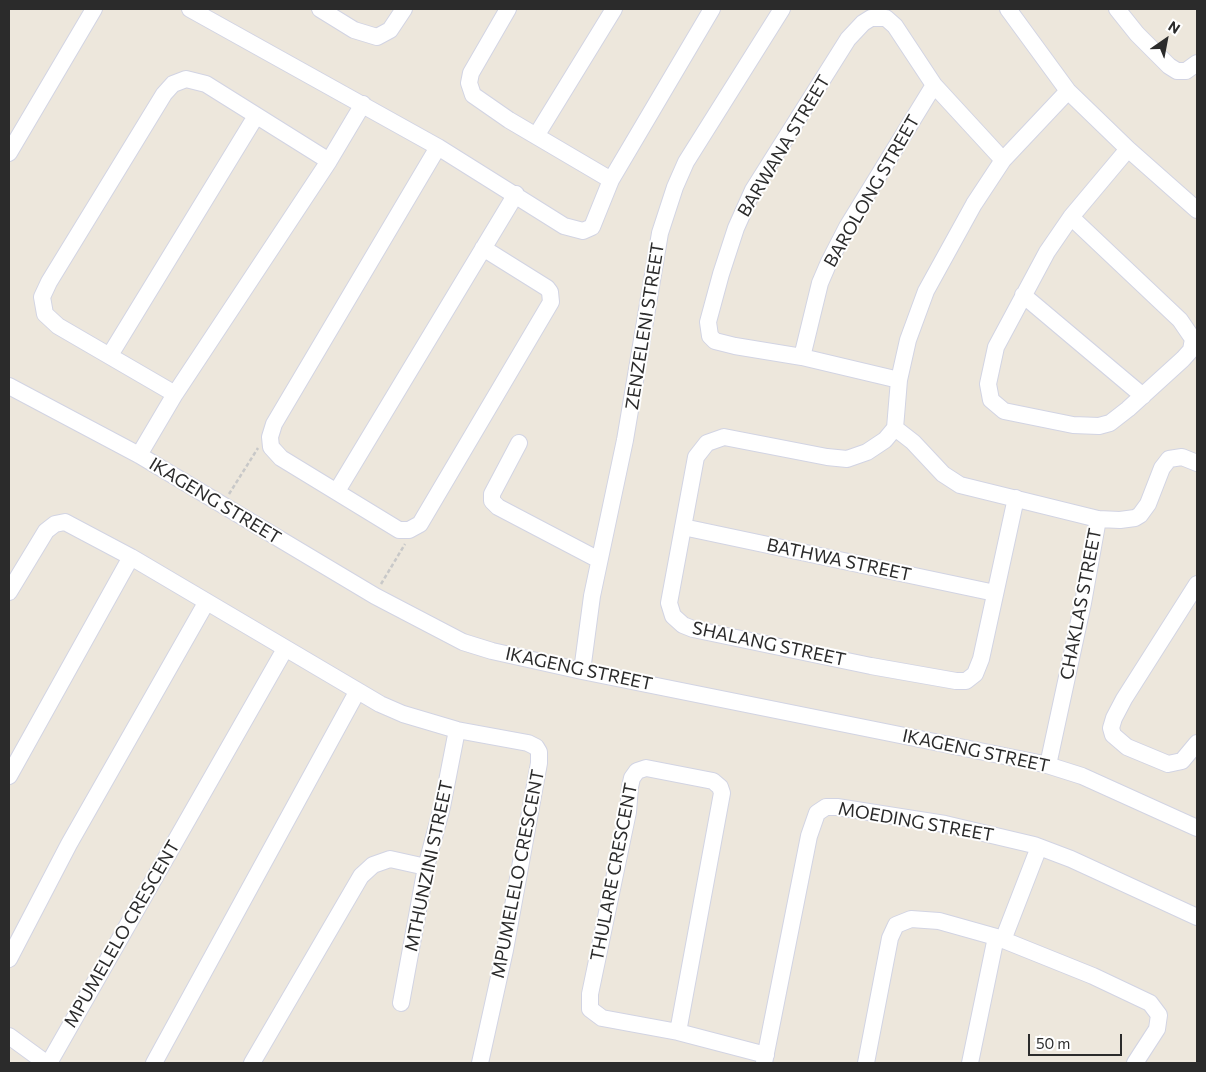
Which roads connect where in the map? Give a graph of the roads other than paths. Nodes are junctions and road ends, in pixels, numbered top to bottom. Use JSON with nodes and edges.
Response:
{"nodes":[{"id":1,"x":94,"y":9,"type":"edge"},
{"id":2,"x":320,"y":9,"type":"edge"},
{"id":3,"x":404,"y":9,"type":"edge"},
{"id":4,"x":508,"y":9,"type":"edge"},
{"id":5,"x":614,"y":9,"type":"edge"},
{"id":6,"x":712,"y":9,"type":"edge"},
{"id":7,"x":782,"y":9,"type":"edge"},
{"id":8,"x":1008,"y":9,"type":"edge"},
{"id":9,"x":1117,"y":9,"type":"edge"},
{"id":10,"x":196,"y":10,"type":"edge"},
{"id":11,"x":1197,"y":63,"type":"edge"},
{"id":12,"x":934,"y":85,"type":"junction"},
{"id":13,"x":1068,"y":91,"type":"junction"},
{"id":14,"x":363,"y":104,"type":"junction"},
{"id":15,"x":256,"y":116,"type":"junction"},
{"id":16,"x":536,"y":136,"type":"junction"},
{"id":17,"x":438,"y":147,"type":"junction"},
{"id":18,"x":1128,"y":149,"type":"junction"},
{"id":19,"x":9,"y":154,"type":"edge"},
{"id":20,"x":1003,"y":160,"type":"junction"},
{"id":21,"x":329,"y":161,"type":"junction"},
{"id":22,"x":611,"y":180,"type":"junction"},
{"id":23,"x":516,"y":194,"type":"junction"},
{"id":24,"x":1197,"y":210,"type":"edge"},
{"id":25,"x":1071,"y":217,"type":"junction"},
{"id":26,"x":483,"y":248,"type":"junction"},
{"id":27,"x":1023,"y":295,"type":"junction"},
{"id":28,"x":110,"y":355,"type":"junction"},
{"id":29,"x":802,"y":358,"type":"junction"},
{"id":30,"x":899,"y":380,"type":"junction"},
{"id":31,"x":9,"y":386,"type":"edge"},
{"id":32,"x":175,"y":394,"type":"junction"},
{"id":33,"x":1144,"y":396,"type":"junction"},
{"id":34,"x":895,"y":428,"type":"junction"},
{"id":35,"x":519,"y":443,"type":"dead end"},
{"id":36,"x":139,"y":455,"type":"junction"},
{"id":37,"x":1197,"y":463,"type":"edge"},
{"id":38,"x":337,"y":492,"type":"junction"},
{"id":39,"x":1016,"y":498,"type":"junction"},
{"id":40,"x":1098,"y":519,"type":"junction"},
{"id":41,"x":683,"y":527,"type":"junction"},
{"id":42,"x":131,"y":557,"type":"junction"},
{"id":43,"x":600,"y":560,"type":"junction"},
{"id":44,"x":1197,"y":584,"type":"edge"},
{"id":45,"x":9,"y":592,"type":"edge"},
{"id":46,"x":995,"y":593,"type":"junction"},
{"id":47,"x":206,"y":603,"type":"junction"},
{"id":48,"x":285,"y":649,"type":"junction"},
{"id":49,"x":582,"y":671,"type":"junction"},
{"id":50,"x":357,"y":692,"type":"junction"},
{"id":51,"x":457,"y":730,"type":"junction"},
{"id":52,"x":1197,"y":743,"type":"edge"},
{"id":53,"x":1048,"y":765,"type":"junction"},
{"id":54,"x":9,"y":776,"type":"edge"},
{"id":55,"x":1197,"y":828,"type":"edge"},
{"id":56,"x":1039,"y":847,"type":"junction"},
{"id":57,"x":426,"y":867,"type":"junction"},
{"id":58,"x":1197,"y":917,"type":"edge"},
{"id":59,"x":999,"y":938,"type":"junction"},
{"id":60,"x":9,"y":959,"type":"edge"},
{"id":61,"x":402,"y":1003,"type":"dead end"},
{"id":62,"x":678,"y":1032,"type":"junction"},
{"id":63,"x":9,"y":1036,"type":"edge"},
{"id":64,"x":765,"y":1059,"type":"edge"},
{"id":65,"x":47,"y":1063,"type":"edge"},
{"id":66,"x":154,"y":1063,"type":"edge"},
{"id":67,"x":252,"y":1063,"type":"edge"},
{"id":68,"x":480,"y":1063,"type":"edge"},
{"id":69,"x":866,"y":1063,"type":"edge"},
{"id":70,"x":970,"y":1063,"type":"edge"},
{"id":71,"x":1135,"y":1063,"type":"edge"}],
"edges":[{"from":1,"to":19,"type":"street"},
{"from":2,"to":3,"type":"street"},
{"from":4,"to":16,"type":"street"},
{"from":5,"to":16,"type":"street"},
{"from":6,"to":22,"type":"street"},
{"from":7,"to":43,"type":"street","name":"ZENZELENI STREET"},
{"from":8,"to":13,"type":"street"},
{"from":9,"to":11,"type":"street"},
{"from":10,"to":14,"type":"street"},
{"from":12,"to":20,"type":"street"},
{"from":12,"to":29,"type":"street","name":"BAROLONG STREET"},
{"from":12,"to":29,"type":"street","name":"BARWANA STREET"},
{"from":13,"to":18,"type":"street"},
{"from":13,"to":20,"type":"street"},
{"from":14,"to":17,"type":"street"},
{"from":14,"to":21,"type":"street"},
{"from":15,"to":21,"type":"street"},
{"from":15,"to":28,"type":"street"},
{"from":15,"to":28,"type":"street"},
{"from":16,"to":22,"type":"street"},
{"from":17,"to":23,"type":"street"},
{"from":17,"to":38,"type":"street"},
{"from":18,"to":24,"type":"street"},
{"from":18,"to":25,"type":"street"},
{"from":20,"to":30,"type":"street"},
{"from":21,"to":32,"type":"street"},
{"from":22,"to":23,"type":"street"},
{"from":23,"to":26,"type":"street"},
{"from":25,"to":27,"type":"street"},
{"from":25,"to":33,"type":"street"},
{"from":26,"to":38,"type":"street"},
{"from":26,"to":38,"type":"street"},
{"from":27,"to":33,"type":"street"},
{"from":27,"to":33,"type":"street"},
{"from":28,"to":32,"type":"street"},
{"from":29,"to":30,"type":"street","name":"BARWANA STREET"},
{"from":30,"to":34,"type":"street"},
{"from":31,"to":36,"type":"street","name":"IKAGENG STREET"},
{"from":32,"to":36,"type":"street"},
{"from":34,"to":39,"type":"street","name":"CHAKLAS STREET"},
{"from":34,"to":41,"type":"street","name":"SHALANG STREET"},
{"from":35,"to":43,"type":"street"},
{"from":36,"to":49,"type":"street","name":"IKAGENG STREET"},
{"from":37,"to":40,"type":"street"},
{"from":39,"to":40,"type":"street","name":"CHAKLAS STREET"},
{"from":39,"to":46,"type":"street","name":"SHALANG STREET"},
{"from":40,"to":53,"type":"street","name":"CHAKLAS STREET"},
{"from":41,"to":46,"type":"street","name":"BATHWA STREET"},
{"from":41,"to":46,"type":"street","name":"SHALANG STREET"},
{"from":42,"to":45,"type":"street","name":"MPUMELELO CRESCENT"},
{"from":42,"to":47,"type":"street","name":"MPUMELELO CRESCENT"},
{"from":42,"to":54,"type":"street"},
{"from":43,"to":49,"type":"street","name":"ZENZELENI STREET"},
{"from":44,"to":52,"type":"street"},
{"from":47,"to":48,"type":"street","name":"MPUMELELO CRESCENT"},
{"from":47,"to":60,"type":"street"},
{"from":48,"to":50,"type":"street","name":"MPUMELELO CRESCENT"},
{"from":48,"to":65,"type":"street","name":"MPUMELELO CRESCENT"},
{"from":49,"to":53,"type":"street","name":"IKAGENG STREET"},
{"from":50,"to":51,"type":"street","name":"MPUMELELO CRESCENT"},
{"from":50,"to":66,"type":"street"},
{"from":51,"to":57,"type":"street","name":"MTHUNZINI STREET"},
{"from":51,"to":68,"type":"street","name":"MPUMELELO CRESCENT"},
{"from":53,"to":55,"type":"street","name":"IKAGENG STREET"},
{"from":56,"to":58,"type":"street","name":"MOEDING STREET"},
{"from":56,"to":59,"type":"street"},
{"from":56,"to":64,"type":"street","name":"MOEDING STREET"},
{"from":57,"to":61,"type":"street","name":"MTHUNZINI STREET"},
{"from":57,"to":67,"type":"street"},
{"from":59,"to":69,"type":"street"},
{"from":59,"to":70,"type":"street"},
{"from":59,"to":71,"type":"street"},
{"from":62,"to":62,"type":"street","name":"THULARE CRESCENT"},
{"from":62,"to":64,"type":"street","name":"THULARE CRESCENT"},
{"from":63,"to":65,"type":"street"}]}
